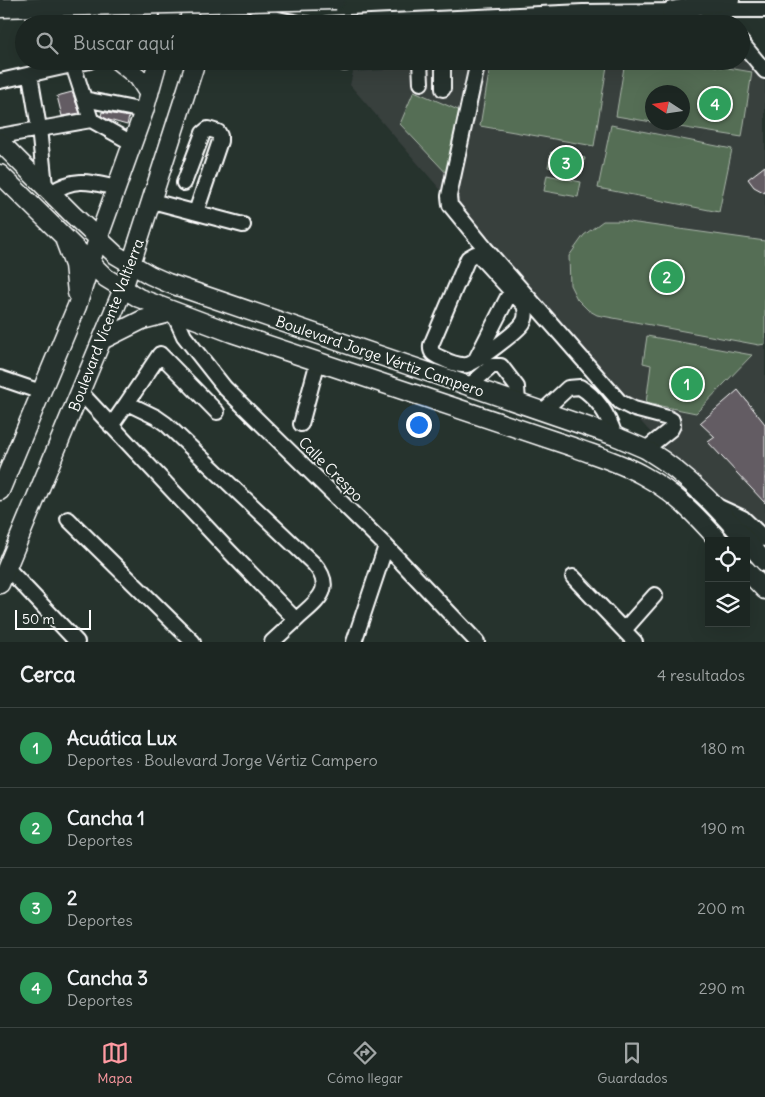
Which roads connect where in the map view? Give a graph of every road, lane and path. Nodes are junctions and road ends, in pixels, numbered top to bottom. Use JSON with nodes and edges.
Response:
{"nodes":[{"id":1,"x":157,"y":0,"type":"edge"},
{"id":2,"x":174,"y":0,"type":"edge"},
{"id":3,"x":212,"y":0,"type":"edge"},
{"id":4,"x":250,"y":0,"type":"edge"},
{"id":5,"x":336,"y":0,"type":"edge"},
{"id":6,"x":730,"y":0,"type":"edge"},
{"id":7,"x":0,"y":8,"type":"edge"},
{"id":8,"x":765,"y":10,"type":"edge"},
{"id":9,"x":671,"y":11,"type":"junction"},
{"id":10,"x":151,"y":15,"type":"edge"},
{"id":11,"x":170,"y":15,"type":"edge"},
{"id":12,"x":208,"y":15,"type":"edge"},
{"id":13,"x":268,"y":15,"type":"edge"},
{"id":14,"x":621,"y":15,"type":"edge"},
{"id":15,"x":750,"y":53,"type":"edge"},
{"id":16,"x":52,"y":70,"type":"edge"},
{"id":17,"x":83,"y":70,"type":"edge"},
{"id":18,"x":129,"y":70,"type":"edge"},
{"id":19,"x":156,"y":70,"type":"edge"},
{"id":20,"x":193,"y":70,"type":"edge"},
{"id":21,"x":420,"y":70,"type":"edge"},
{"id":22,"x":442,"y":70,"type":"edge"},
{"id":23,"x":476,"y":70,"type":"edge"},
{"id":24,"x":765,"y":71,"type":"edge"},
{"id":25,"x":30,"y":75,"type":"junction"},
{"id":26,"x":0,"y":81,"type":"edge"},
{"id":27,"x":421,"y":83,"type":"dead end"},
{"id":28,"x":443,"y":90,"type":"dead end"},
{"id":29,"x":149,"y":94,"type":"junction"},
{"id":30,"x":84,"y":99,"type":"junction"},
{"id":31,"x":144,"y":111,"type":"junction"},
{"id":32,"x":91,"y":120,"type":"junction"},
{"id":33,"x":39,"y":128,"type":"junction"},
{"id":34,"x":0,"y":136,"type":"edge"},
{"id":35,"x":0,"y":142,"type":"edge"},
{"id":36,"x":132,"y":143,"type":"junction"},
{"id":37,"x":2,"y":181,"type":"edge"},
{"id":38,"x":184,"y":183,"type":"dead end"},
{"id":39,"x":48,"y":190,"type":"junction"},
{"id":40,"x":115,"y":194,"type":"junction"},
{"id":41,"x":152,"y":201,"type":"junction"},
{"id":42,"x":196,"y":212,"type":"junction"},
{"id":43,"x":73,"y":215,"type":"junction"},
{"id":44,"x":243,"y":225,"type":"dead end"},
{"id":45,"x":62,"y":234,"type":"junction"},
{"id":46,"x":98,"y":239,"type":"junction"},
{"id":47,"x":482,"y":252,"type":"junction"},
{"id":48,"x":91,"y":264,"type":"junction"},
{"id":49,"x":132,"y":264,"type":"junction"},
{"id":50,"x":514,"y":287,"type":"junction"},
{"id":51,"x":123,"y":289,"type":"junction"},
{"id":52,"x":232,"y":304,"type":"junction"},
{"id":53,"x":77,"y":306,"type":"junction"},
{"id":54,"x":173,"y":312,"type":"junction"},
{"id":55,"x":232,"y":333,"type":"junction"},
{"id":56,"x":102,"y":340,"type":"junction"},
{"id":57,"x":318,"y":362,"type":"junction"},
{"id":58,"x":474,"y":363,"type":"junction"},
{"id":59,"x":0,"y":378,"type":"edge"},
{"id":60,"x":464,"y":384,"type":"junction"},
{"id":61,"x":41,"y":392,"type":"junction"},
{"id":62,"x":81,"y":393,"type":"junction"},
{"id":63,"x":127,"y":403,"type":"junction"},
{"id":64,"x":518,"y":403,"type":"junction"},
{"id":65,"x":216,"y":412,"type":"dead end"},
{"id":66,"x":542,"y":412,"type":"junction"},
{"id":67,"x":301,"y":424,"type":"dead end"},
{"id":68,"x":111,"y":426,"type":"junction"},
{"id":69,"x":616,"y":436,"type":"junction"},
{"id":70,"x":646,"y":449,"type":"junction"},
{"id":71,"x":0,"y":491,"type":"edge"},
{"id":72,"x":710,"y":502,"type":"junction"},
{"id":73,"x":68,"y":519,"type":"dead end"},
{"id":74,"x":715,"y":537,"type":"edge"},
{"id":75,"x":765,"y":539,"type":"edge"},
{"id":76,"x":386,"y":546,"type":"junction"},
{"id":77,"x":765,"y":562,"type":"edge"},
{"id":78,"x":750,"y":574,"type":"edge"},
{"id":79,"x":3,"y":576,"type":"edge"},
{"id":80,"x":573,"y":577,"type":"dead end"},
{"id":81,"x":765,"y":590,"type":"edge"},
{"id":82,"x":655,"y":596,"type":"dead end"},
{"id":83,"x":296,"y":620,"type":"junction"},
{"id":84,"x":624,"y":630,"type":"junction"},
{"id":85,"x":77,"y":642,"type":"edge"},
{"id":86,"x":193,"y":642,"type":"edge"},
{"id":87,"x":272,"y":642,"type":"edge"},
{"id":88,"x":354,"y":642,"type":"edge"},
{"id":89,"x":477,"y":642,"type":"edge"},
{"id":90,"x":635,"y":642,"type":"edge"}],
"edges":[{"from":1,"to":10,"type":"street"},
{"from":2,"to":11,"type":"main road"},
{"from":3,"to":12,"type":"main road"},
{"from":4,"to":13,"type":"street"},
{"from":5,"to":7,"type":"main road","bridge":true},
{"from":6,"to":9,"type":"main road"},
{"from":8,"to":9,"type":"street"},
{"from":9,"to":14,"type":"street"},
{"from":15,"to":24,"type":"street"},
{"from":16,"to":25,"type":"street"},
{"from":17,"to":30,"type":"street"},
{"from":18,"to":29,"type":"main road"},
{"from":19,"to":29,"type":"main road"},
{"from":20,"to":41,"type":"main road","name":"Boulevard Vicente Valtierra"},
{"from":21,"to":27,"type":"street"},
{"from":22,"to":28,"type":"street"},
{"from":23,"to":47,"type":"street"},
{"from":25,"to":26,"type":"street"},
{"from":25,"to":33,"type":"street"},
{"from":29,"to":31,"type":"main road"},
{"from":30,"to":31,"type":"street"},
{"from":30,"to":32,"type":"street"},
{"from":31,"to":36,"type":"main road"},
{"from":32,"to":33,"type":"street"},
{"from":32,"to":36,"type":"street"},
{"from":33,"to":34,"type":"street"},
{"from":33,"to":39,"type":"street"},
{"from":35,"to":39,"type":"main road","name":"Boulevard Jorge Vértiz Campero"},
{"from":36,"to":40,"type":"main road"},
{"from":37,"to":45,"type":"main road","name":"Boulevard Jorge Vértiz Campero"},
{"from":38,"to":42,"type":"street"},
{"from":39,"to":40,"type":"street"},
{"from":39,"to":43,"type":"main road","name":"Boulevard Jorge Vértiz Campero"},
{"from":40,"to":43,"type":"main road"},
{"from":40,"to":46,"type":"main road"},
{"from":41,"to":42,"type":"street"},
{"from":41,"to":49,"type":"main road","name":"Boulevard Vicente Valtierra"},
{"from":42,"to":44,"type":"street"},
{"from":43,"to":46,"type":"main road","name":"Boulevard Jorge Vértiz Campero"},
{"from":45,"to":48,"type":"main road","name":"Boulevard Jorge Vértiz Campero"},
{"from":45,"to":53,"type":"main road"},
{"from":46,"to":48,"type":"main road"},
{"from":46,"to":49,"type":"main road","name":"Boulevard Jorge Vértiz Campero"},
{"from":47,"to":50,"type":"street"},
{"from":47,"to":58,"type":"street"},
{"from":48,"to":51,"type":"main road","name":"Boulevard Jorge Vértiz Campero"},
{"from":48,"to":53,"type":"main road"},
{"from":49,"to":51,"type":"main road","name":"Boulevard Vicente Valtierra"},
{"from":49,"to":52,"type":"main road","name":"Boulevard Jorge Vértiz Campero"},
{"from":50,"to":58,"type":"street"},
{"from":50,"to":58,"type":"street"},
{"from":50,"to":70,"type":"street"},
{"from":51,"to":54,"type":"main road","name":"Boulevard Jorge Vértiz Campero"},
{"from":51,"to":56,"type":"main road","name":"Boulevard Vicente Valtierra"},
{"from":52,"to":55,"type":"main road"},
{"from":52,"to":60,"type":"main road","name":"Boulevard Jorge Vértiz Campero"},
{"from":53,"to":61,"type":"main road"},
{"from":54,"to":55,"type":"main road","name":"Boulevard Jorge Vértiz Campero"},
{"from":54,"to":56,"type":"main road"},
{"from":54,"to":76,"type":"street","name":"Calle Crespo"},
{"from":55,"to":57,"type":"main road","name":"Boulevard Jorge Vértiz Campero"},
{"from":56,"to":62,"type":"main road","name":"Boulevard Vicente Valtierra"},
{"from":57,"to":67,"type":"street"},
{"from":57,"to":74,"type":"main road","name":"Boulevard Jorge Vértiz Campero"},
{"from":58,"to":60,"type":"street"},
{"from":59,"to":61,"type":"street"},
{"from":60,"to":64,"type":"main road","name":"Boulevard Jorge Vértiz Campero"},
{"from":60,"to":64,"type":"street"},
{"from":61,"to":71,"type":"main road"},
{"from":62,"to":68,"type":"street"},
{"from":62,"to":79,"type":"main road","name":"Boulevard Vicente Valtierra"},
{"from":63,"to":65,"type":"street"},
{"from":63,"to":68,"type":"street"},
{"from":63,"to":83,"type":"street"},
{"from":64,"to":66,"type":"main road","name":"Boulevard Jorge Vértiz Campero"},
{"from":66,"to":69,"type":"main road","name":"Boulevard Jorge Vértiz Campero"},
{"from":66,"to":69,"type":"street"},
{"from":68,"to":83,"type":"street"},
{"from":69,"to":70,"type":"main road","name":"Boulevard Jorge Vértiz Campero"},
{"from":70,"to":72,"type":"main road","name":"Boulevard Jorge Vértiz Campero"},
{"from":72,"to":75,"type":"street"},
{"from":72,"to":77,"type":"main road","name":"Boulevard Jorge Vértiz Campero"},
{"from":73,"to":86,"type":"street"},
{"from":76,"to":88,"type":"street"},
{"from":76,"to":89,"type":"street","name":"Calle Crespo"},
{"from":78,"to":81,"type":"main road"},
{"from":79,"to":85,"type":"street"},
{"from":80,"to":84,"type":"street"},
{"from":82,"to":84,"type":"street"},
{"from":83,"to":87,"type":"street"},
{"from":84,"to":90,"type":"street"}]}
